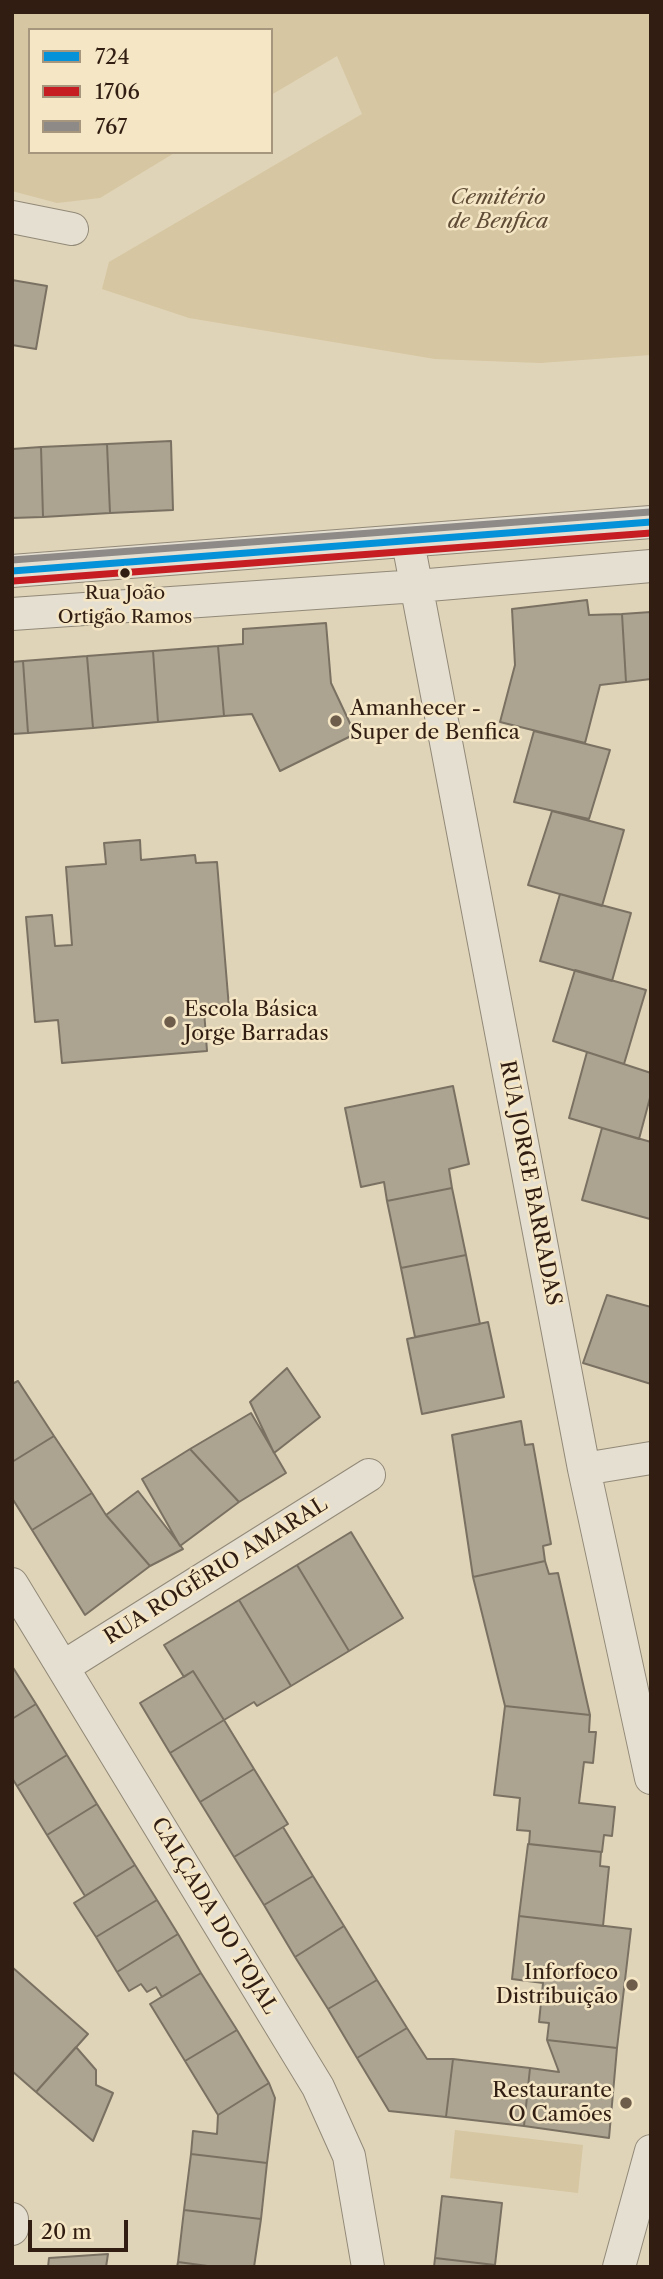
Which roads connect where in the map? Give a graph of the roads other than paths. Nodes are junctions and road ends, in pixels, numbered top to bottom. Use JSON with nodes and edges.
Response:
{"nodes":[{"id":1,"x":12,"y":217,"type":"edge"},
{"id":2,"x":72,"y":229,"type":"dead end"},
{"id":3,"x":651,"y":522,"type":"edge"},
{"id":4,"x":408,"y":542,"type":"junction"},
{"id":5,"x":651,"y":566,"type":"edge"},
{"id":6,"x":12,"y":571,"type":"edge"},
{"id":7,"x":417,"y":586,"type":"junction"},
{"id":8,"x":12,"y":614,"type":"edge"},
{"id":9,"x":651,"y":1458,"type":"edge"},
{"id":10,"x":584,"y":1469,"type":"junction"},
{"id":11,"x":369,"y":1475,"type":"dead end"},
{"id":12,"x":12,"y":1584,"type":"edge"},
{"id":13,"x":63,"y":1667,"type":"junction"},
{"id":14,"x":651,"y":1778,"type":"edge"},
{"id":15,"x":651,"y":2151,"type":"edge"},
{"id":16,"x":12,"y":2219,"type":"edge"},
{"id":17,"x":12,"y":2229,"type":"edge"},
{"id":18,"x":368,"y":2267,"type":"edge"},
{"id":19,"x":619,"y":2267,"type":"edge"}],
"edges":[{"from":1,"to":2,"type":"street"},
{"from":3,"to":4,"type":"street"},
{"from":4,"to":6,"type":"street"},
{"from":4,"to":7,"type":"street","name":"RUA JORGE BARRADAS"},
{"from":5,"to":7,"type":"street"},
{"from":7,"to":8,"type":"street"},
{"from":7,"to":10,"type":"street","name":"RUA JORGE BARRADAS"},
{"from":9,"to":10,"type":"street"},
{"from":10,"to":14,"type":"street","name":"RUA JORGE BARRADAS"},
{"from":11,"to":13,"type":"street","name":"RUA ROGÉRIO AMARAL"},
{"from":12,"to":13,"type":"street","name":"CALÇADA DO TOJAL"},
{"from":13,"to":18,"type":"street","name":"CALÇADA DO TOJAL"},
{"from":15,"to":19,"type":"street"},
{"from":16,"to":17,"type":"street"}]}
